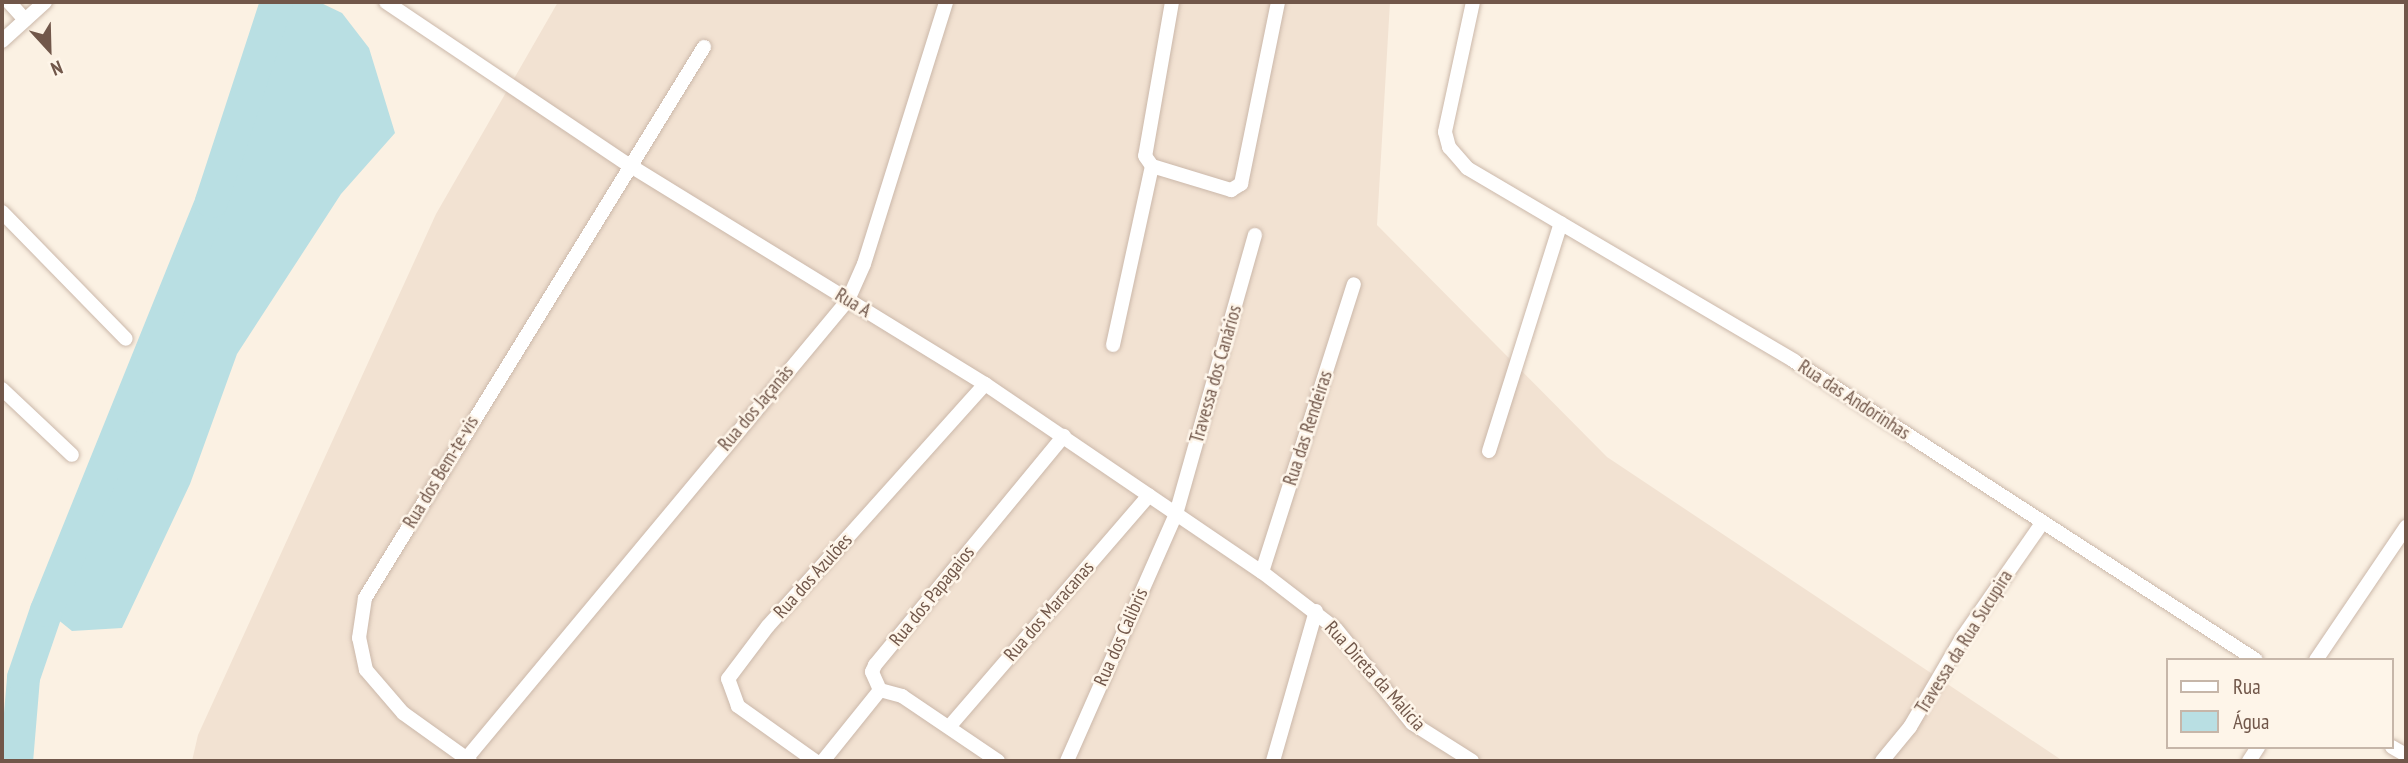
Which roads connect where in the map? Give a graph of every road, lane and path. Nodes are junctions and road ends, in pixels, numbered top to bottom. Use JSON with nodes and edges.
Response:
{"nodes":[{"id":1,"x":9,"y":2,"type":"edge"},
{"id":2,"x":45,"y":2,"type":"edge"},
{"id":3,"x":386,"y":2,"type":"edge"},
{"id":4,"x":946,"y":2,"type":"edge"},
{"id":5,"x":1172,"y":2,"type":"edge"},
{"id":6,"x":1278,"y":2,"type":"edge"},
{"id":7,"x":1473,"y":2,"type":"edge"},
{"id":8,"x":401,"y":6,"type":"edge"},
{"id":9,"x":25,"y":20,"type":"junction"},
{"id":10,"x":2,"y":41,"type":"edge"},
{"id":11,"x":704,"y":47,"type":"dead end"},
{"id":12,"x":629,"y":165,"type":"junction"},
{"id":13,"x":1152,"y":166,"type":"junction"},
{"id":14,"x":2,"y":212,"type":"edge"},
{"id":15,"x":1561,"y":223,"type":"junction"},
{"id":16,"x":1255,"y":235,"type":"dead end"},
{"id":17,"x":1354,"y":284,"type":"dead end"},
{"id":18,"x":848,"y":300,"type":"junction"},
{"id":19,"x":125,"y":339,"type":"dead end"},
{"id":20,"x":1114,"y":345,"type":"dead end"},
{"id":21,"x":985,"y":384,"type":"junction"},
{"id":22,"x":2,"y":389,"type":"edge"},
{"id":23,"x":1064,"y":436,"type":"junction"},
{"id":24,"x":1489,"y":451,"type":"dead end"},
{"id":25,"x":72,"y":456,"type":"dead end"},
{"id":26,"x":1149,"y":495,"type":"junction"},
{"id":27,"x":1176,"y":513,"type":"junction"},
{"id":28,"x":2043,"y":522,"type":"junction"},
{"id":29,"x":2406,"y":527,"type":"edge"},
{"id":30,"x":1262,"y":572,"type":"junction"},
{"id":31,"x":1316,"y":611,"type":"junction"},
{"id":32,"x":2253,"y":658,"type":"edge"},
{"id":33,"x":2317,"y":658,"type":"edge"},
{"id":34,"x":880,"y":690,"type":"junction"},
{"id":35,"x":950,"y":727,"type":"junction"},
{"id":36,"x":468,"y":760,"type":"edge"},
{"id":37,"x":815,"y":761,"type":"edge"},
{"id":38,"x":824,"y":761,"type":"edge"},
{"id":39,"x":998,"y":761,"type":"edge"},
{"id":40,"x":1068,"y":761,"type":"edge"},
{"id":41,"x":1273,"y":761,"type":"edge"},
{"id":42,"x":1472,"y":761,"type":"edge"},
{"id":43,"x":1882,"y":761,"type":"edge"}],
"edges":[{"from":1,"to":9,"type":"street"},
{"from":2,"to":9,"type":"street"},
{"from":3,"to":8,"type":"street","name":"Rua A"},
{"from":4,"to":18,"type":"street","name":"Rua dos Jaçanãs"},
{"from":5,"to":13,"type":"street"},
{"from":6,"to":13,"type":"street"},
{"from":7,"to":15,"type":"street","name":"Rua das Andorinhas"},
{"from":8,"to":12,"type":"street","name":"Rua A"},
{"from":9,"to":10,"type":"street"},
{"from":11,"to":12,"type":"street","name":"Rua dos Bem-te-vis"},
{"from":12,"to":18,"type":"street","name":"Rua A"},
{"from":12,"to":36,"type":"street","name":"Rua dos Bem-te-vis"},
{"from":13,"to":20,"type":"street"},
{"from":14,"to":19,"type":"street"},
{"from":15,"to":24,"type":"street"},
{"from":15,"to":28,"type":"street","name":"Rua das Andorinhas"},
{"from":16,"to":27,"type":"street","name":"Travessa dos Canários"},
{"from":17,"to":30,"type":"street","name":"Rua das Rendeiras"},
{"from":18,"to":21,"type":"street","name":"Rua A"},
{"from":18,"to":36,"type":"street","name":"Rua dos Jaçanãs"},
{"from":21,"to":23,"type":"street","name":"Rua A"},
{"from":21,"to":37,"type":"street","name":"Rua dos Azulões"},
{"from":22,"to":25,"type":"street"},
{"from":23,"to":26,"type":"street","name":"Rua A"},
{"from":23,"to":34,"type":"street","name":"Rua dos Papagaios"},
{"from":26,"to":27,"type":"street","name":"Rua A"},
{"from":26,"to":35,"type":"street","name":"Rua dos Maracanas"},
{"from":27,"to":30,"type":"street","name":"Rua A"},
{"from":27,"to":40,"type":"street","name":"Rua dos Calibris"},
{"from":28,"to":32,"type":"street","name":"Rua das Andorinhas"},
{"from":28,"to":43,"type":"street","name":"Travessa da Rua Sucupira"},
{"from":29,"to":33,"type":"street"},
{"from":30,"to":31,"type":"street","name":"Rua A"},
{"from":31,"to":41,"type":"street"},
{"from":31,"to":42,"type":"street","name":"Rua Direta da Malicia"},
{"from":34,"to":35,"type":"street"},
{"from":34,"to":38,"type":"street"},
{"from":35,"to":39,"type":"street"}]}
